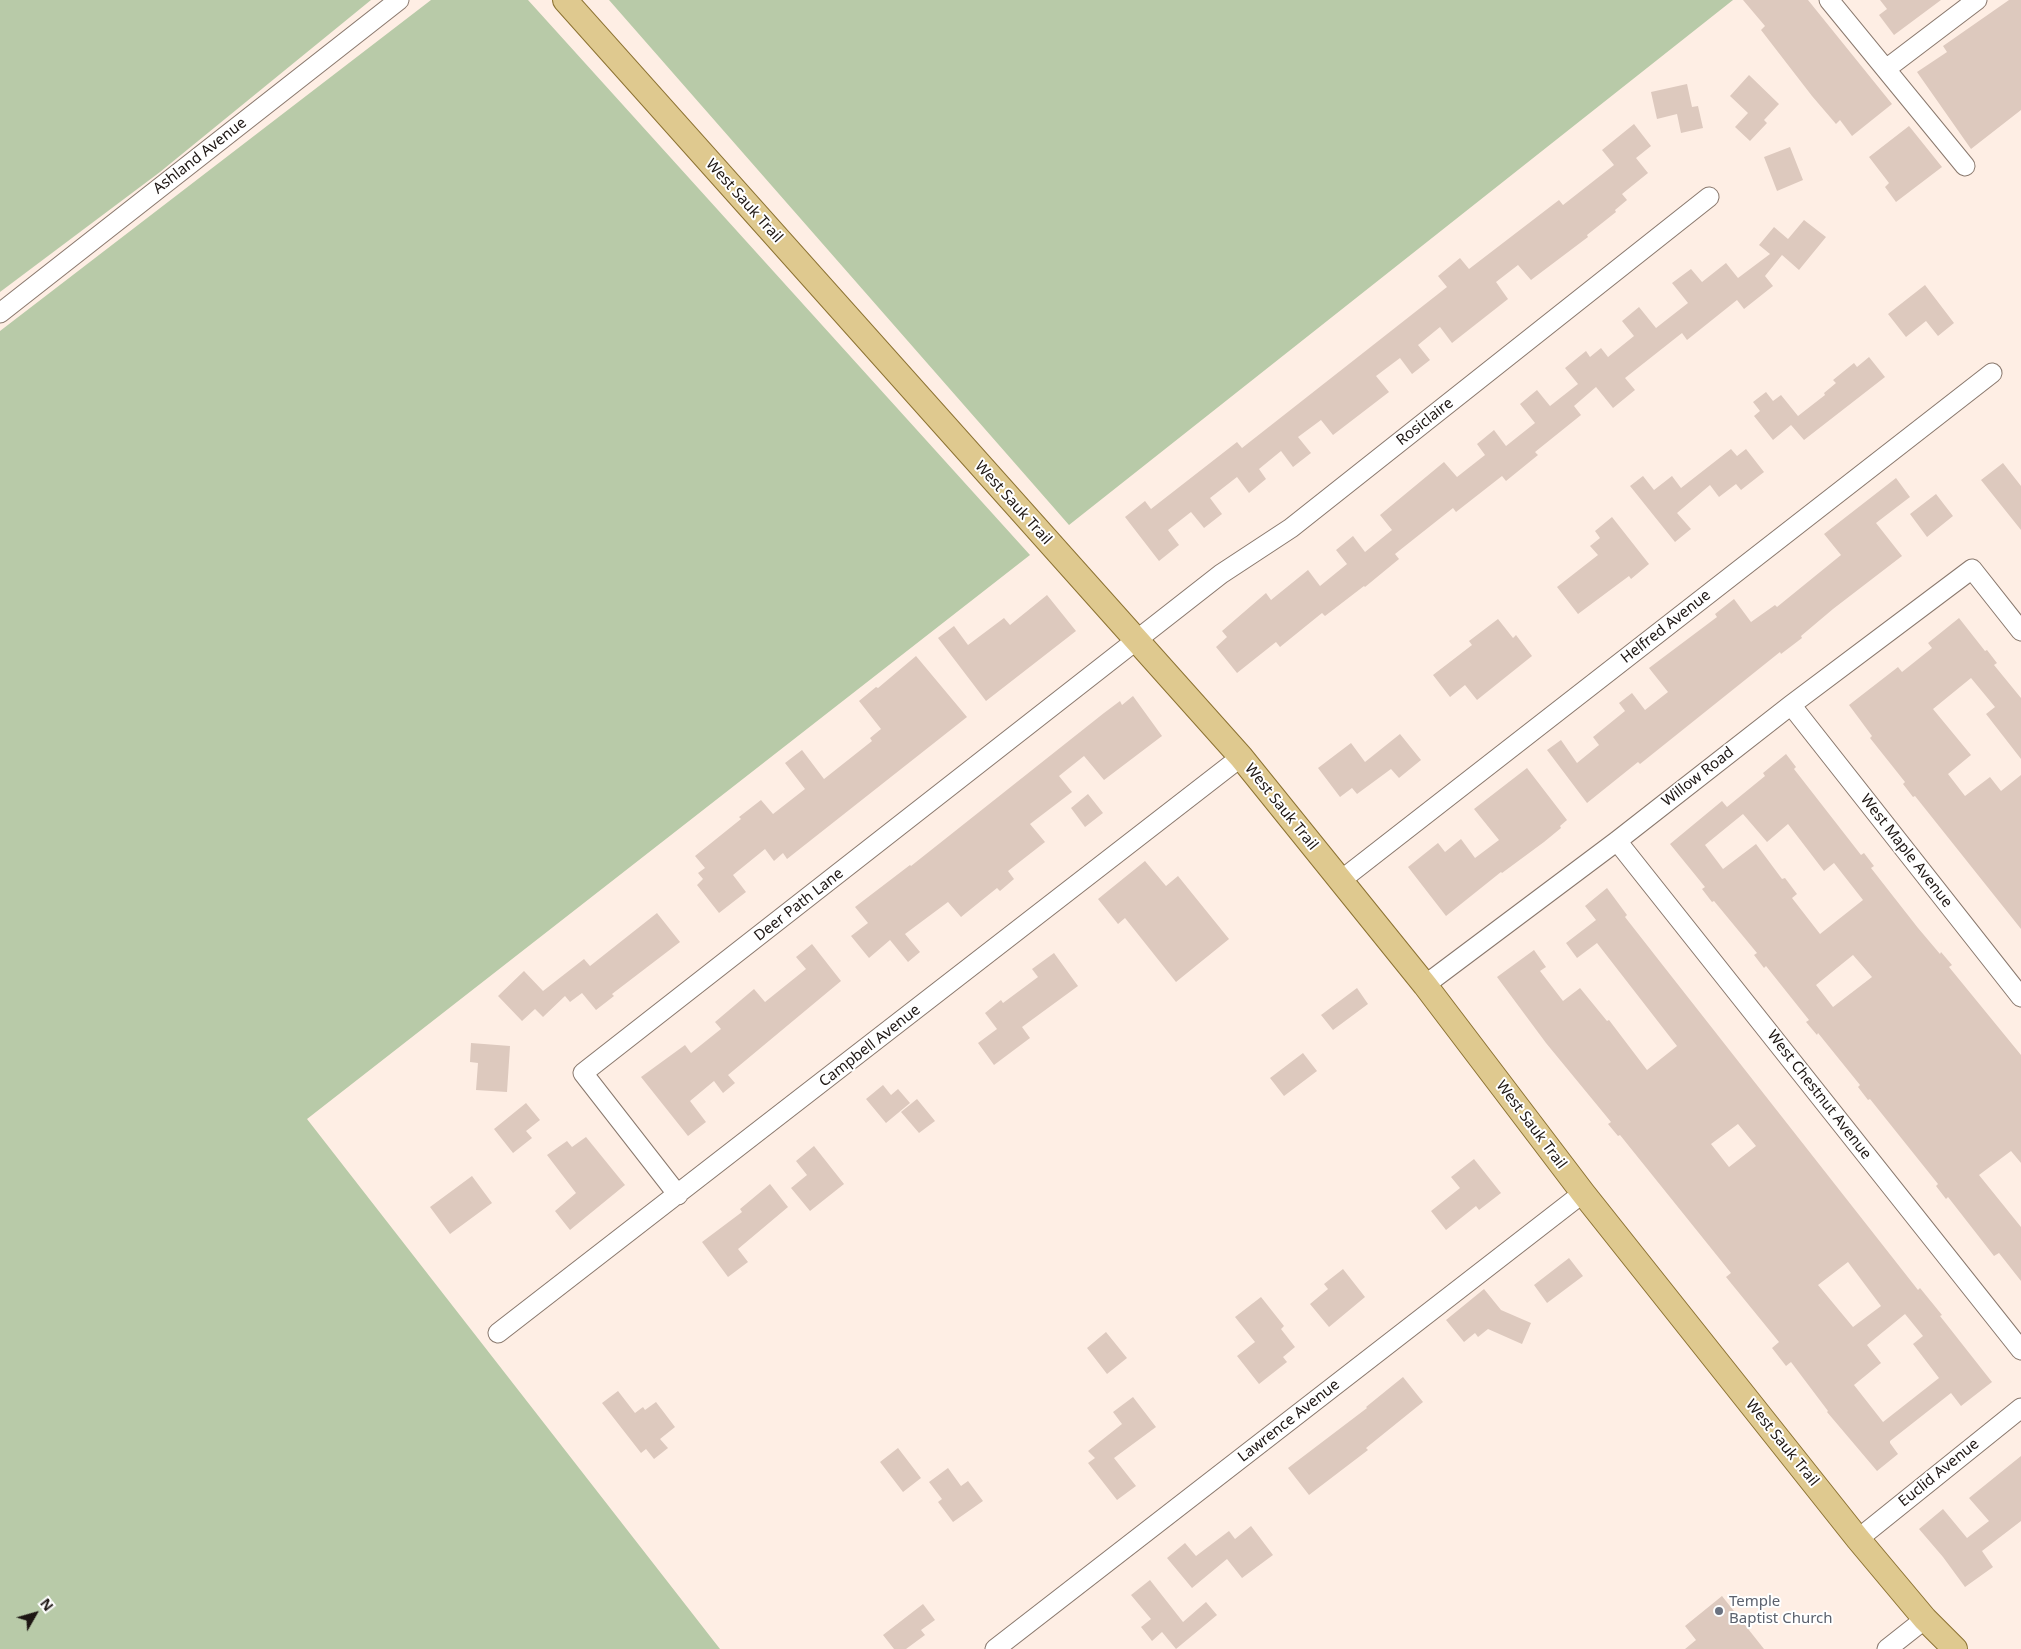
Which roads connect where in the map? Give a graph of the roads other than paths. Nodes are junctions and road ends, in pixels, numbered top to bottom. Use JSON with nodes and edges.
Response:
{"nodes":[{"id":1,"x":399,"y":0,"type":"edge"},
{"id":2,"x":565,"y":0,"type":"edge"},
{"id":3,"x":1829,"y":0,"type":"edge"},
{"id":4,"x":1977,"y":0,"type":"edge"},
{"id":5,"x":1886,"y":69,"type":"junction"},
{"id":6,"x":1965,"y":166,"type":"dead end"},
{"id":7,"x":1709,"y":197,"type":"dead end"},
{"id":8,"x":0,"y":313,"type":"edge"},
{"id":9,"x":1992,"y":373,"type":"dead end"},
{"id":10,"x":2021,"y":631,"type":"edge"},
{"id":11,"x":1135,"y":641,"type":"junction"},
{"id":12,"x":1791,"y":705,"type":"junction"},
{"id":13,"x":1241,"y":757,"type":"junction"},
{"id":14,"x":1617,"y":841,"type":"junction"},
{"id":15,"x":1340,"y":881,"type":"junction"},
{"id":16,"x":1426,"y":985,"type":"junction"},
{"id":17,"x":2021,"y":996,"type":"edge"},
{"id":18,"x":1583,"y":1193,"type":"junction"},
{"id":19,"x":678,"y":1195,"type":"junction"},
{"id":20,"x":498,"y":1334,"type":"dead end"},
{"id":21,"x":2021,"y":1350,"type":"edge"},
{"id":22,"x":2021,"y":1408,"type":"edge"},
{"id":23,"x":1858,"y":1539,"type":"junction"},
{"id":24,"x":1925,"y":1619,"type":"junction"},
{"id":25,"x":995,"y":1649,"type":"edge"},
{"id":26,"x":1887,"y":1649,"type":"edge"},
{"id":27,"x":1955,"y":1649,"type":"edge"}],
"edges":[{"from":1,"to":8,"type":"street","name":"Ashland Avenue"},
{"from":2,"to":11,"type":"main road","name":"West Sauk Trail"},
{"from":3,"to":5,"type":"street"},
{"from":4,"to":5,"type":"street"},
{"from":5,"to":6,"type":"street"},
{"from":7,"to":11,"type":"street","name":"Rosiclaire"},
{"from":9,"to":15,"type":"street","name":"Helfred Avenue"},
{"from":10,"to":12,"type":"street","name":"Willow Road"},
{"from":11,"to":13,"type":"main road","name":"West Sauk Trail"},
{"from":11,"to":19,"type":"street","name":"Deer Path Lane"},
{"from":12,"to":14,"type":"street","name":"Willow Road"},
{"from":12,"to":17,"type":"street","name":"West Maple Avenue"},
{"from":13,"to":15,"type":"main road","name":"West Sauk Trail"},
{"from":13,"to":19,"type":"street","name":"Campbell Avenue"},
{"from":14,"to":16,"type":"street","name":"Willow Road"},
{"from":14,"to":21,"type":"street","name":"West Chestnut Avenue"},
{"from":15,"to":16,"type":"main road","name":"West Sauk Trail"},
{"from":16,"to":18,"type":"main road","name":"West Sauk Trail"},
{"from":18,"to":23,"type":"main road","name":"West Sauk Trail"},
{"from":18,"to":25,"type":"street","name":"Lawrence Avenue"},
{"from":19,"to":20,"type":"street","name":"Campbell Avenue"},
{"from":22,"to":23,"type":"street","name":"Euclid Avenue"},
{"from":23,"to":24,"type":"main road","name":"West Sauk Trail"},
{"from":24,"to":26,"type":"street"},
{"from":24,"to":27,"type":"main road","name":"West Sauk Trail"}]}
